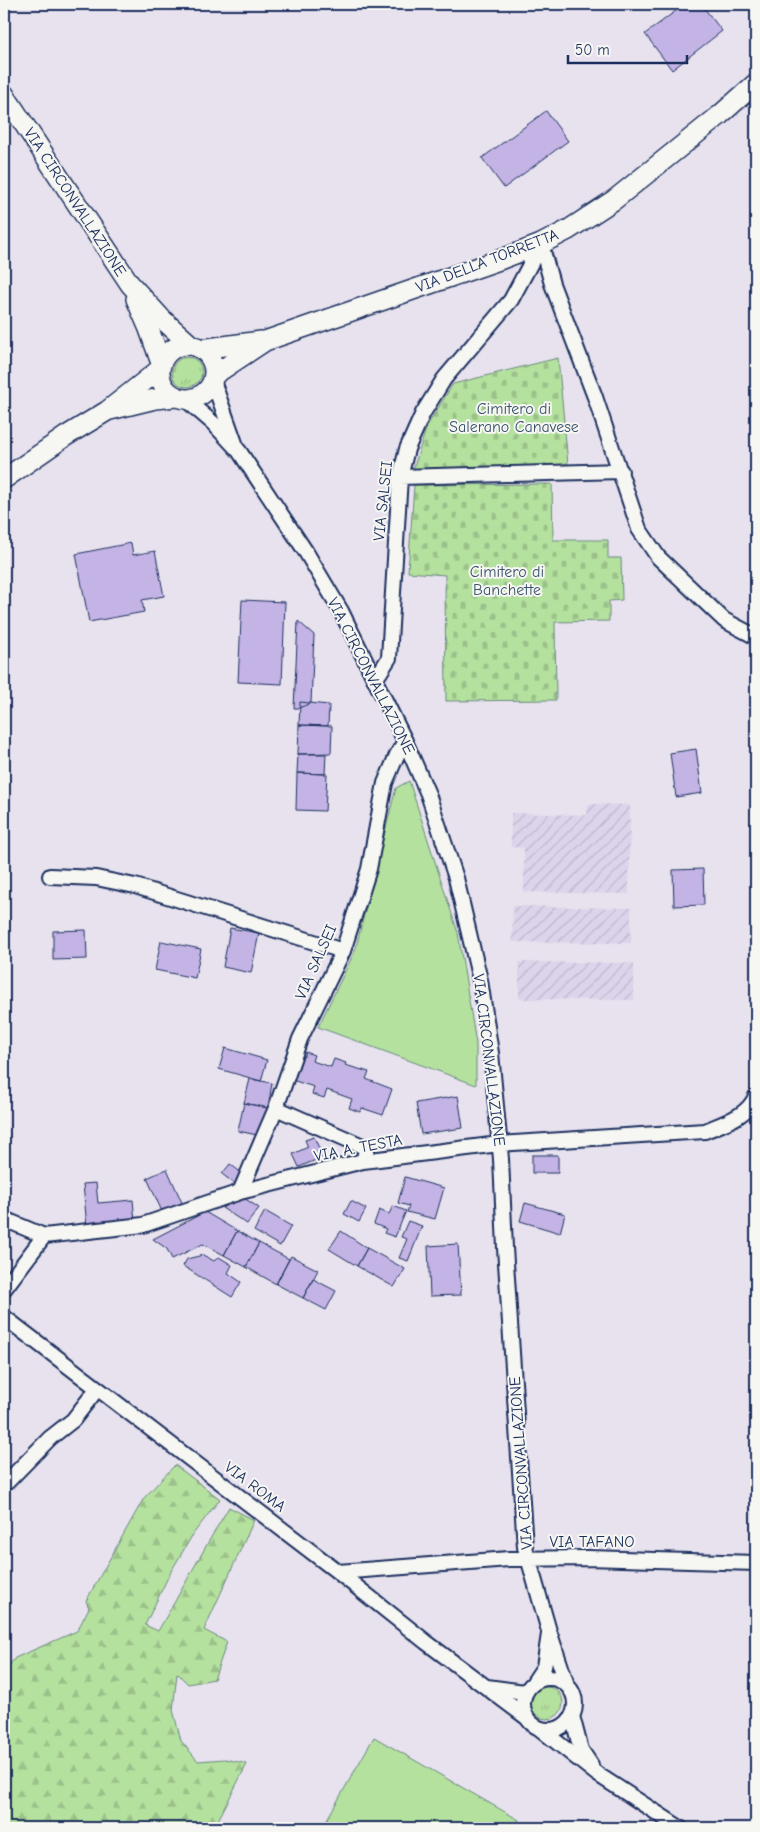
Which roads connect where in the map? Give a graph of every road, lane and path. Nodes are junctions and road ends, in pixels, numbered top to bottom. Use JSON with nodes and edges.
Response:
{"nodes":[{"id":1,"x":756,"y":83,"type":"edge"},
{"id":2,"x":4,"y":94,"type":"edge"},
{"id":3,"x":541,"y":244,"type":"junction"},
{"id":4,"x":130,"y":284,"type":"junction"},
{"id":5,"x":265,"y":341,"type":"junction"},
{"id":6,"x":196,"y":347,"type":"junction"},
{"id":7,"x":161,"y":366,"type":"junction"},
{"id":8,"x":214,"y":378,"type":"junction"},
{"id":9,"x":180,"y":398,"type":"junction"},
{"id":10,"x":107,"y":411,"type":"junction"},
{"id":11,"x":238,"y":451,"type":"junction"},
{"id":12,"x":621,"y":471,"type":"junction"},
{"id":13,"x":400,"y":477,"type":"junction"},
{"id":14,"x":4,"y":479,"type":"edge"},
{"id":15,"x":756,"y":637,"type":"edge"},
{"id":16,"x":375,"y":680,"type":"junction"},
{"id":17,"x":405,"y":741,"type":"junction"},
{"id":18,"x":50,"y":876,"type":"dead end"},
{"id":19,"x":343,"y":951,"type":"junction"},
{"id":20,"x":756,"y":1096,"type":"edge"},
{"id":21,"x":276,"y":1108,"type":"junction"},
{"id":22,"x":499,"y":1144,"type":"junction"},
{"id":23,"x":362,"y":1161,"type":"junction"},
{"id":24,"x":240,"y":1192,"type":"junction"},
{"id":25,"x":4,"y":1220,"type":"edge"},
{"id":26,"x":44,"y":1236,"type":"junction"},
{"id":27,"x":8,"y":1283,"type":"edge"},
{"id":28,"x":4,"y":1317,"type":"edge"},
{"id":29,"x":97,"y":1389,"type":"junction"},
{"id":30,"x":7,"y":1482,"type":"dead end"},
{"id":31,"x":529,"y":1559,"type":"junction"},
{"id":32,"x":756,"y":1563,"type":"edge"},
{"id":33,"x":338,"y":1572,"type":"junction"},
{"id":34,"x":549,"y":1631,"type":"junction"},
{"id":35,"x":567,"y":1685,"type":"junction"},
{"id":36,"x":484,"y":1686,"type":"junction"},
{"id":37,"x":530,"y":1687,"type":"junction"},
{"id":38,"x":572,"y":1716,"type":"junction"},
{"id":39,"x":526,"y":1717,"type":"junction"},
{"id":40,"x":540,"y":1728,"type":"junction"},
{"id":41,"x":597,"y":1774,"type":"junction"},
{"id":42,"x":680,"y":1828,"type":"edge"}],
"edges":[{"from":1,"to":3,"type":"main road","name":"VIA DELLA TORRETTA"},
{"from":2,"to":4,"type":"main road","name":"VIA CIRCONVALLAZIONE"},
{"from":3,"to":5,"type":"main road","name":"VIA DELLA TORRETTA"},
{"from":3,"to":12,"type":"street"},
{"from":3,"to":13,"type":"street","name":"VIA SALSEI"},
{"from":4,"to":6,"type":"main road","name":"VIA CIRCONVALLAZIONE"},
{"from":4,"to":7,"type":"main road","name":"VIA CIRCONVALLAZIONE"},
{"from":5,"to":6,"type":"main road"},
{"from":5,"to":8,"type":"main road"},
{"from":6,"to":7,"type":"main road"},
{"from":6,"to":8,"type":"main road"},
{"from":7,"to":9,"type":"main road"},
{"from":7,"to":10,"type":"main road"},
{"from":8,"to":9,"type":"main road"},
{"from":8,"to":11,"type":"street","name":"VIA CIRCONVALLAZIONE"},
{"from":9,"to":10,"type":"main road"},
{"from":9,"to":11,"type":"street","name":"VIA CIRCONVALLAZIONE"},
{"from":10,"to":14,"type":"main road"},
{"from":11,"to":16,"type":"street","name":"VIA CIRCONVALLAZIONE"},
{"from":12,"to":13,"type":"street"},
{"from":12,"to":15,"type":"street"},
{"from":13,"to":16,"type":"street","name":"VIA SALSEI"},
{"from":16,"to":17,"type":"street","name":"VIA CIRCONVALLAZIONE"},
{"from":17,"to":19,"type":"street","name":"VIA SALSEI"},
{"from":17,"to":22,"type":"street","name":"VIA CIRCONVALLAZIONE"},
{"from":18,"to":19,"type":"street"},
{"from":19,"to":21,"type":"street","name":"VIA SALSEI"},
{"from":20,"to":22,"type":"street","name":"VIA A. TESTA"},
{"from":21,"to":23,"type":"street"},
{"from":21,"to":24,"type":"street","name":"VIA SALSEI"},
{"from":22,"to":23,"type":"street","name":"VIA A. TESTA"},
{"from":22,"to":31,"type":"street","name":"VIA CIRCONVALLAZIONE"},
{"from":23,"to":24,"type":"street","name":"VIA A. TESTA"},
{"from":24,"to":26,"type":"street","name":"VIA A. TESTA"},
{"from":25,"to":26,"type":"street"},
{"from":26,"to":27,"type":"street"},
{"from":28,"to":29,"type":"street","name":"VIA ROMA"},
{"from":29,"to":30,"type":"street"},
{"from":29,"to":33,"type":"street","name":"VIA ROMA"},
{"from":31,"to":32,"type":"street","name":"VIA TAFANO"},
{"from":31,"to":33,"type":"street","name":"VIA TAFANO"},
{"from":31,"to":34,"type":"street","name":"VIA CIRCONVALLAZIONE"},
{"from":33,"to":36,"type":"street","name":"VIA ROMA"},
{"from":34,"to":35,"type":"street","name":"VIA CIRCONVALLAZIONE"},
{"from":34,"to":37,"type":"street","name":"VIA CIRCONVALLAZIONE"},
{"from":35,"to":37,"type":"street"},
{"from":35,"to":38,"type":"street"},
{"from":36,"to":37,"type":"street","name":"VIA ROMA"},
{"from":36,"to":39,"type":"street","name":"VIA ROMA"},
{"from":37,"to":39,"type":"street"},
{"from":38,"to":40,"type":"street"},
{"from":38,"to":41,"type":"street"},
{"from":39,"to":40,"type":"street"},
{"from":40,"to":41,"type":"street"},
{"from":41,"to":42,"type":"street"}]}
